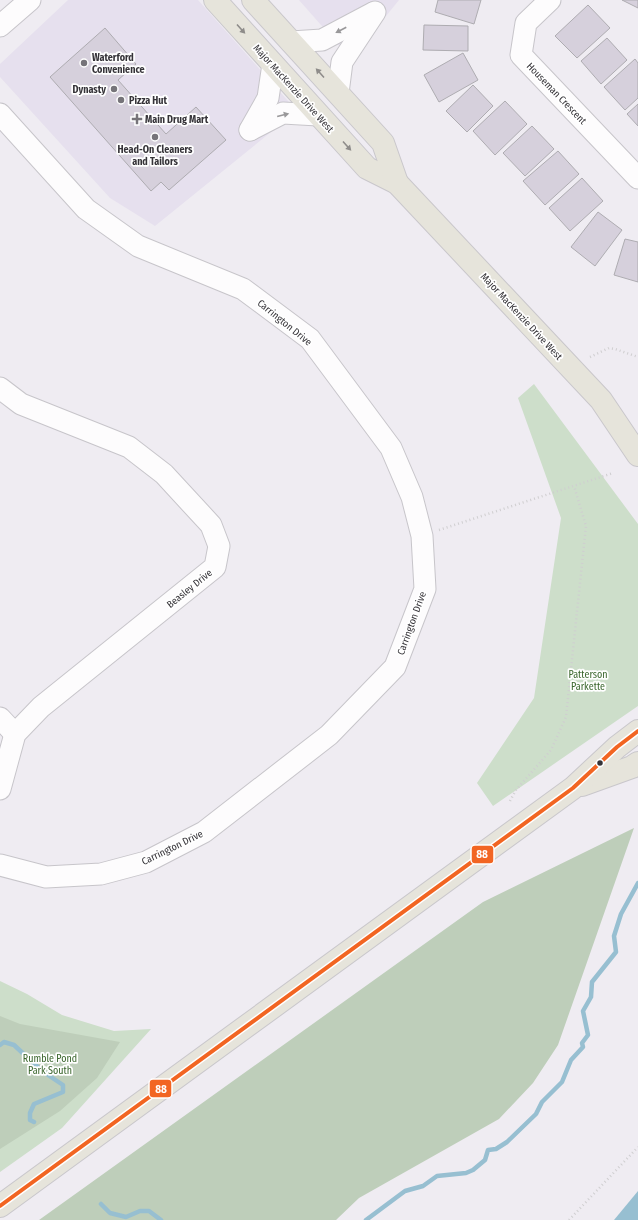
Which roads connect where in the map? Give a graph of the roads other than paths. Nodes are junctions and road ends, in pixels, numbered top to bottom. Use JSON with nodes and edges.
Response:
{"nodes":[{"id":1,"x":30,"y":0,"type":"edge"},
{"id":2,"x":215,"y":0,"type":"edge"},
{"id":3,"x":253,"y":0,"type":"edge"},
{"id":4,"x":550,"y":0,"type":"edge"},
{"id":5,"x":0,"y":26,"type":"edge"},
{"id":6,"x":292,"y":42,"type":"junction"},
{"id":7,"x":273,"y":64,"type":"junction"},
{"id":8,"x":338,"y":93,"type":"junction"},
{"id":9,"x":0,"y":114,"type":"edge"},
{"id":10,"x":318,"y":115,"type":"junction"},
{"id":11,"x":638,"y":178,"type":"edge"},
{"id":12,"x":397,"y":183,"type":"junction"},
{"id":13,"x":0,"y":388,"type":"edge"},
{"id":14,"x":631,"y":441,"type":"edge"},
{"id":15,"x":638,"y":455,"type":"edge"},
{"id":16,"x":0,"y":718,"type":"edge"},
{"id":17,"x":638,"y":731,"type":"edge"},
{"id":18,"x":15,"y":734,"type":"junction"},
{"id":19,"x":636,"y":765,"type":"edge"},
{"id":20,"x":573,"y":788,"type":"junction"},
{"id":21,"x":0,"y":789,"type":"edge"},
{"id":22,"x":0,"y":865,"type":"edge"},
{"id":23,"x":0,"y":1206,"type":"edge"}],
"edges":[{"from":1,"to":5,"type":"street"},
{"from":2,"to":7,"type":"main road","name":"Major MacKenzie Drive West","one_way":true},
{"from":3,"to":6,"type":"main road","name":"Major MacKenzie Drive West"},
{"from":4,"to":11,"type":"street","name":"Houseman Crescent"},
{"from":8,"to":6,"type":"main road","name":"Major MacKenzie Drive West","one_way":true},
{"from":8,"to":6,"type":"street","one_way":true},
{"from":7,"to":10,"type":"main road","name":"Major MacKenzie Drive West"},
{"from":7,"to":10,"type":"street","one_way":true},
{"from":8,"to":12,"type":"main road","name":"Major MacKenzie Drive West"},
{"from":9,"to":22,"type":"street","name":"Carrington Drive"},
{"from":10,"to":12,"type":"main road","name":"Major MacKenzie Drive West","one_way":true},
{"from":12,"to":14,"type":"main road","name":"Major MacKenzie Drive West"},
{"from":13,"to":18,"type":"street","name":"Beasley Drive"},
{"from":14,"to":15,"type":"main road","name":"Major MacKenzie Drive West"},
{"from":16,"to":18,"type":"street"},
{"from":17,"to":20,"type":"main road"},
{"from":18,"to":21,"type":"street","name":"Beasley Drive"},
{"from":19,"to":20,"type":"main road"},
{"from":20,"to":23,"type":"main road"}]}
